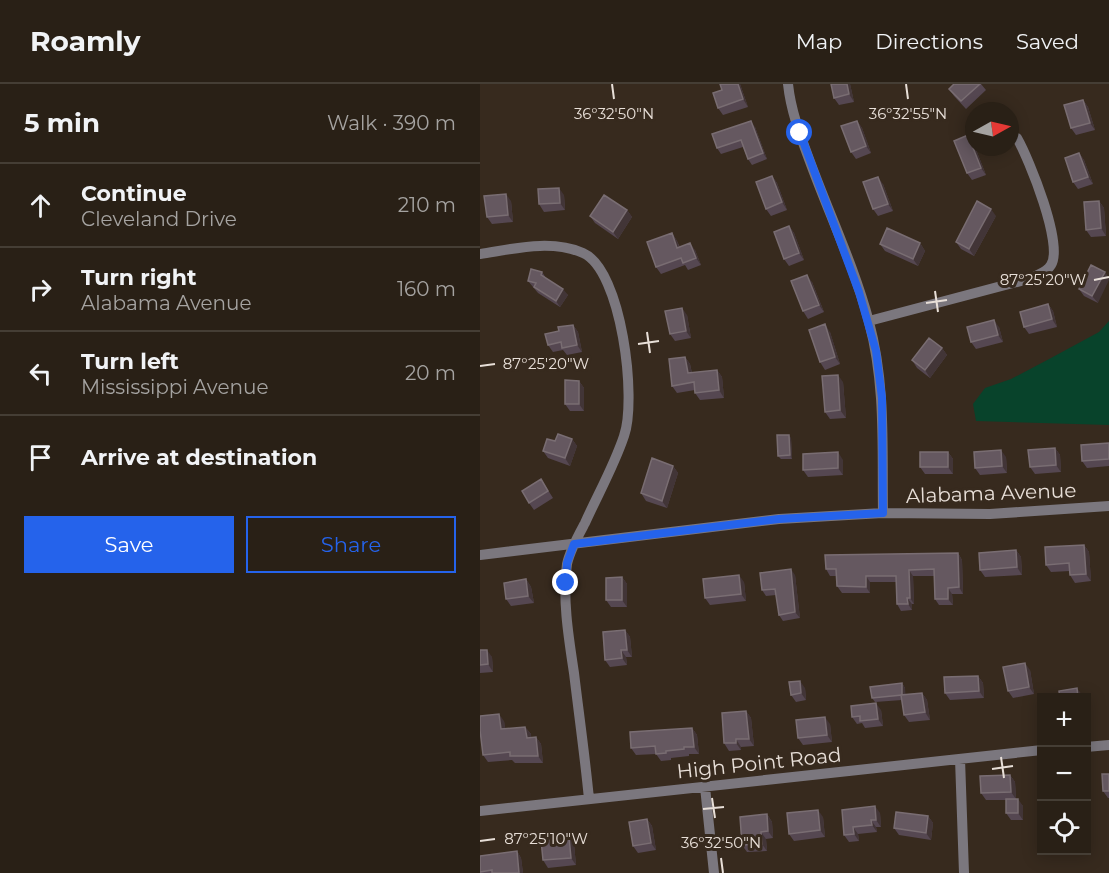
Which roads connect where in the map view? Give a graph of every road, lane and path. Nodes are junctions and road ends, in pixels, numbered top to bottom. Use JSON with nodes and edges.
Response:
{"nodes":[{"id":1,"x":788,"y":84,"type":"edge"},
{"id":2,"x":1019,"y":142,"type":"edge"},
{"id":3,"x":480,"y":254,"type":"edge"},
{"id":4,"x":869,"y":321,"type":"junction"},
{"id":5,"x":1109,"y":506,"type":"edge"},
{"id":6,"x":883,"y":513,"type":"junction"},
{"id":7,"x":574,"y":544,"type":"junction"},
{"id":8,"x":480,"y":555,"type":"edge"},
{"id":9,"x":1109,"y":745,"type":"edge"},
{"id":10,"x":1091,"y":747,"type":"edge"},
{"id":11,"x":1037,"y":750,"type":"edge"},
{"id":12,"x":960,"y":759,"type":"junction"},
{"id":13,"x":705,"y":787,"type":"junction"},
{"id":14,"x":590,"y":799,"type":"junction"},
{"id":15,"x":480,"y":811,"type":"edge"},
{"id":16,"x":714,"y":873,"type":"edge"},
{"id":17,"x":964,"y":873,"type":"edge"}],
"edges":[{"from":1,"to":4,"type":"street"},
{"from":2,"to":4,"type":"street"},
{"from":3,"to":7,"type":"street"},
{"from":4,"to":6,"type":"street"},
{"from":5,"to":6,"type":"street","name":"Alabama Avenue"},
{"from":6,"to":7,"type":"street","name":"Alabama Avenue"},
{"from":7,"to":8,"type":"street","name":"Alabama Avenue"},
{"from":7,"to":14,"type":"street"},
{"from":9,"to":10,"type":"street"},
{"from":11,"to":12,"type":"street","name":"High Point Road"},
{"from":12,"to":13,"type":"street","name":"High Point Road"},
{"from":12,"to":17,"type":"street"},
{"from":13,"to":14,"type":"street","name":"High Point Road"},
{"from":13,"to":16,"type":"street"},
{"from":14,"to":15,"type":"street","name":"High Point Road"}]}
